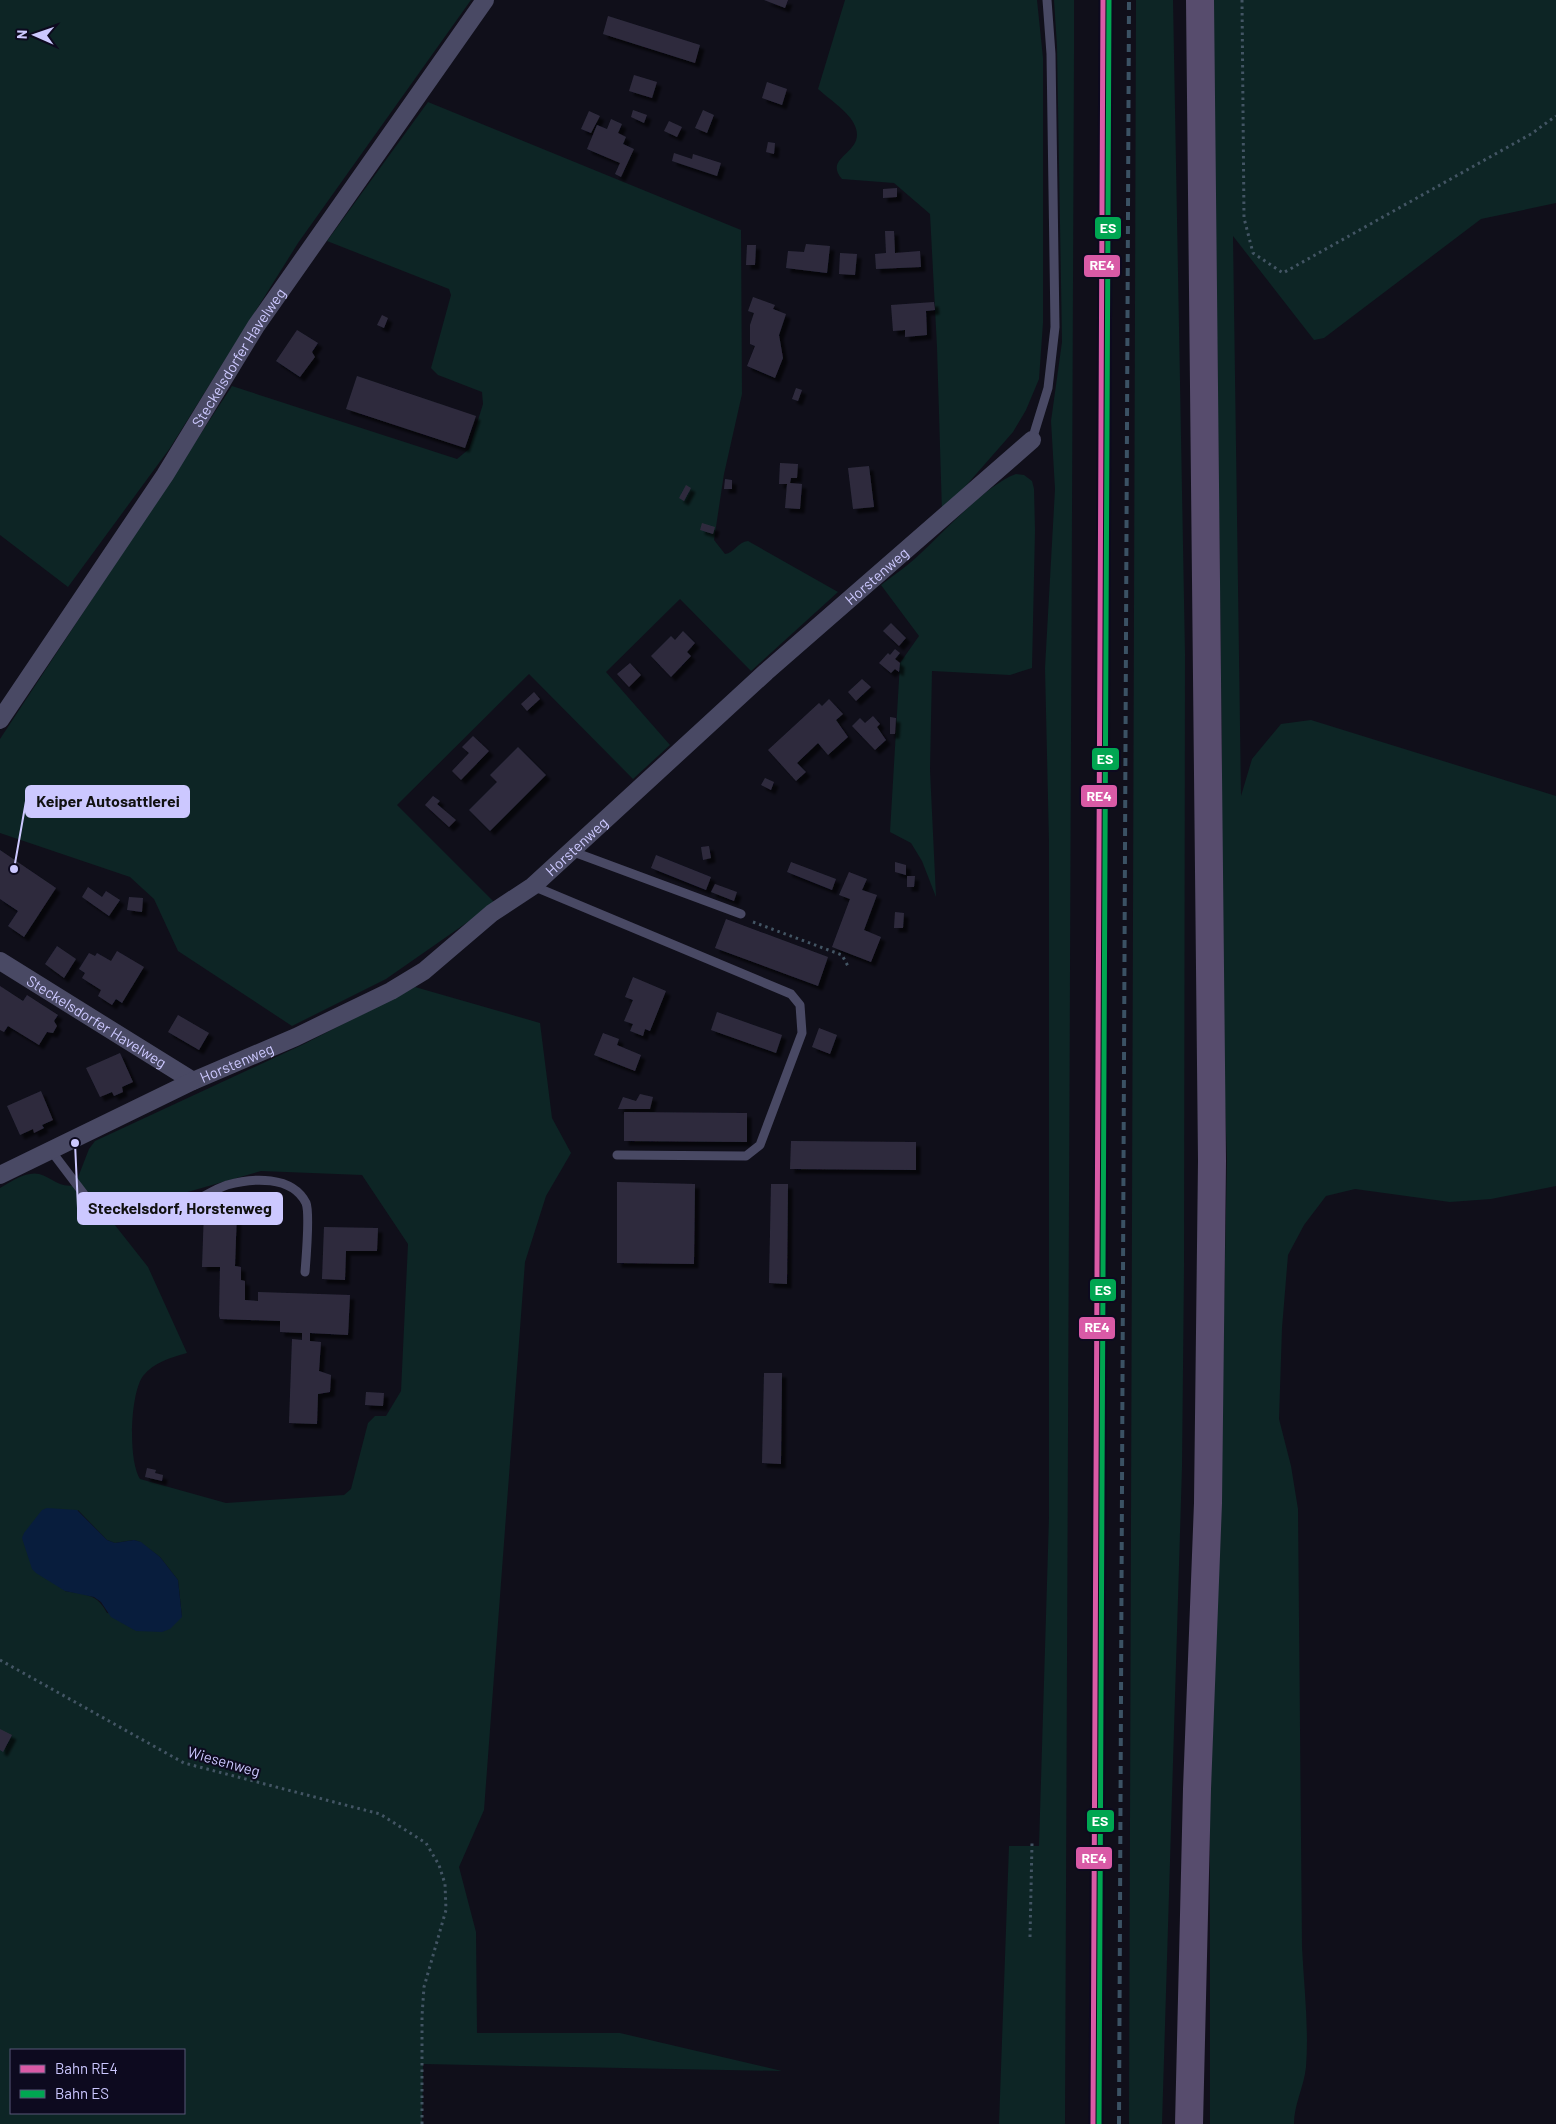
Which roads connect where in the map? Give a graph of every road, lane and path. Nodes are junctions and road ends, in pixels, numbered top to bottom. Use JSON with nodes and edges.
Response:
{"nodes":[{"id":1,"x":485,"y":0,"type":"edge"},
{"id":2,"x":1047,"y":0,"type":"edge"},
{"id":3,"x":1200,"y":0,"type":"edge"},
{"id":4,"x":1242,"y":0,"type":"edge"},
{"id":5,"x":1556,"y":116,"type":"edge"},
{"id":6,"x":1032,"y":440,"type":"joint"},
{"id":7,"x":0,"y":720,"type":"edge"},
{"id":8,"x":572,"y":851,"type":"junction"},
{"id":9,"x":533,"y":886,"type":"junction"},
{"id":10,"x":740,"y":914,"type":"joint"},
{"id":11,"x":0,"y":961,"type":"edge"},
{"id":12,"x":848,"y":968,"type":"dead end"},
{"id":13,"x":193,"y":1081,"type":"junction"},
{"id":14,"x":52,"y":1152,"type":"junction"},
{"id":15,"x":617,"y":1155,"type":"dead end"},
{"id":16,"x":0,"y":1175,"type":"edge"},
{"id":17,"x":305,"y":1272,"type":"dead end"},
{"id":18,"x":0,"y":1660,"type":"edge"},
{"id":19,"x":1032,"y":1843,"type":"dead end"},
{"id":20,"x":1030,"y":1937,"type":"dead end"},
{"id":21,"x":422,"y":2124,"type":"edge"},
{"id":22,"x":1189,"y":2124,"type":"edge"}],
"edges":[{"from":1,"to":7,"type":"street","name":"Steckelsdorfer Havelweg"},
{"from":2,"to":6,"type":"lane"},
{"from":3,"to":22,"type":"main road"},
{"from":4,"to":5,"type":"path"},
{"from":6,"to":8,"type":"street","name":"Horstenweg"},
{"from":8,"to":9,"type":"street","name":"Horstenweg"},
{"from":8,"to":10,"type":"lane"},
{"from":9,"to":13,"type":"street","name":"Horstenweg"},
{"from":9,"to":15,"type":"lane"},
{"from":10,"to":12,"type":"path"},
{"from":11,"to":13,"type":"street","name":"Steckelsdorfer Havelweg"},
{"from":13,"to":14,"type":"street","name":"Horstenweg"},
{"from":14,"to":16,"type":"street","name":"Horstenweg"},
{"from":14,"to":17,"type":"lane"},
{"from":18,"to":21,"type":"path","name":"Wiesenweg"},
{"from":19,"to":20,"type":"path"}]}
